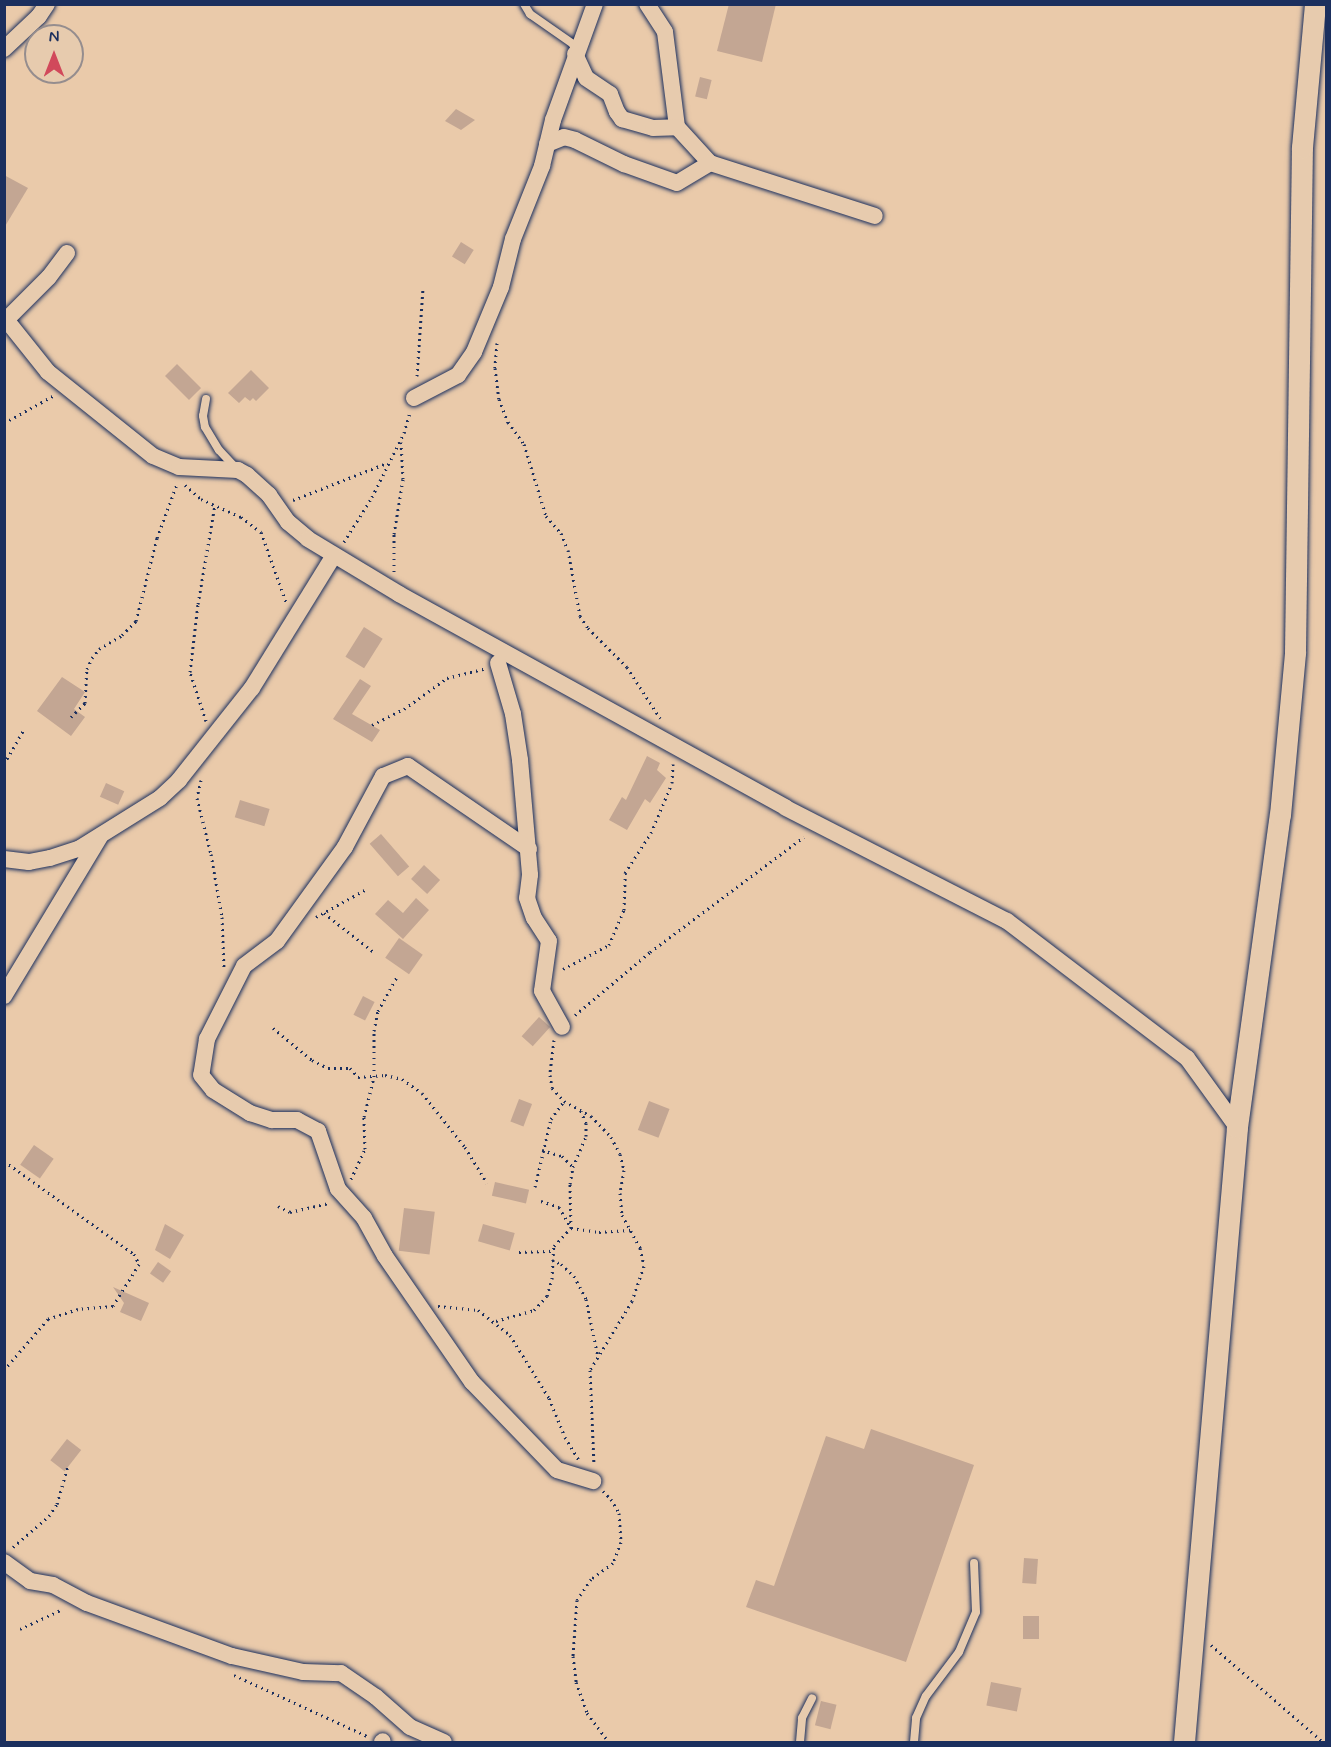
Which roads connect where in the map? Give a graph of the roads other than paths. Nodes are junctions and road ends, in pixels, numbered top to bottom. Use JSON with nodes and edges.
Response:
{"nodes":[{"id":1,"x":47,"y":4,"type":"edge"},
{"id":2,"x":524,"y":4,"type":"edge"},
{"id":3,"x":596,"y":4,"type":"edge"},
{"id":4,"x":647,"y":4,"type":"edge"},
{"id":5,"x":1315,"y":4,"type":"edge"},
{"id":6,"x":4,"y":49,"type":"edge"},
{"id":7,"x":575,"y":54,"type":"junction"},
{"id":8,"x":677,"y":128,"type":"junction"},
{"id":9,"x":547,"y":144,"type":"junction"},
{"id":10,"x":710,"y":163,"type":"junction"},
{"id":11,"x":875,"y":216,"type":"dead end"},
{"id":12,"x":67,"y":252,"type":"dead end"},
{"id":13,"x":6,"y":318,"type":"edge"},
{"id":14,"x":414,"y":398,"type":"road end"},
{"id":15,"x":206,"y":399,"type":"dead end"},
{"id":16,"x":238,"y":470,"type":"junction"},
{"id":17,"x":334,"y":555,"type":"junction"},
{"id":18,"x":498,"y":663,"type":"road end"},
{"id":19,"x":100,"y":837,"type":"junction"},
{"id":20,"x":529,"y":849,"type":"junction"},
{"id":21,"x":4,"y":859,"type":"edge"},
{"id":22,"x":4,"y":996,"type":"edge"},
{"id":23,"x":562,"y":1027,"type":"road end"},
{"id":24,"x":1237,"y":1127,"type":"junction"},
{"id":25,"x":593,"y":1481,"type":"road end"},
{"id":26,"x":8,"y":1556,"type":"edge"},
{"id":27,"x":974,"y":1563,"type":"dead end"},
{"id":28,"x":812,"y":1698,"type":"dead end"},
{"id":29,"x":444,"y":1743,"type":"edge"},
{"id":30,"x":800,"y":1743,"type":"edge"},
{"id":31,"x":914,"y":1743,"type":"edge"},
{"id":32,"x":1184,"y":1743,"type":"edge"}],
"edges":[{"from":1,"to":6,"type":"street"},
{"from":2,"to":7,"type":"lane"},
{"from":3,"to":7,"type":"street"},
{"from":4,"to":8,"type":"street"},
{"from":5,"to":24,"type":"street"},
{"from":7,"to":8,"type":"street"},
{"from":7,"to":9,"type":"street"},
{"from":8,"to":10,"type":"street"},
{"from":9,"to":10,"type":"street"},
{"from":9,"to":14,"type":"street"},
{"from":10,"to":11,"type":"street"},
{"from":12,"to":13,"type":"street"},
{"from":13,"to":16,"type":"street"},
{"from":15,"to":16,"type":"lane"},
{"from":16,"to":17,"type":"street"},
{"from":17,"to":19,"type":"street"},
{"from":17,"to":24,"type":"street"},
{"from":18,"to":20,"type":"street"},
{"from":19,"to":21,"type":"street"},
{"from":19,"to":22,"type":"street"},
{"from":20,"to":23,"type":"street"},
{"from":20,"to":25,"type":"street"},
{"from":24,"to":32,"type":"street"},
{"from":26,"to":29,"type":"street"},
{"from":27,"to":31,"type":"lane"},
{"from":28,"to":30,"type":"lane"}]}
